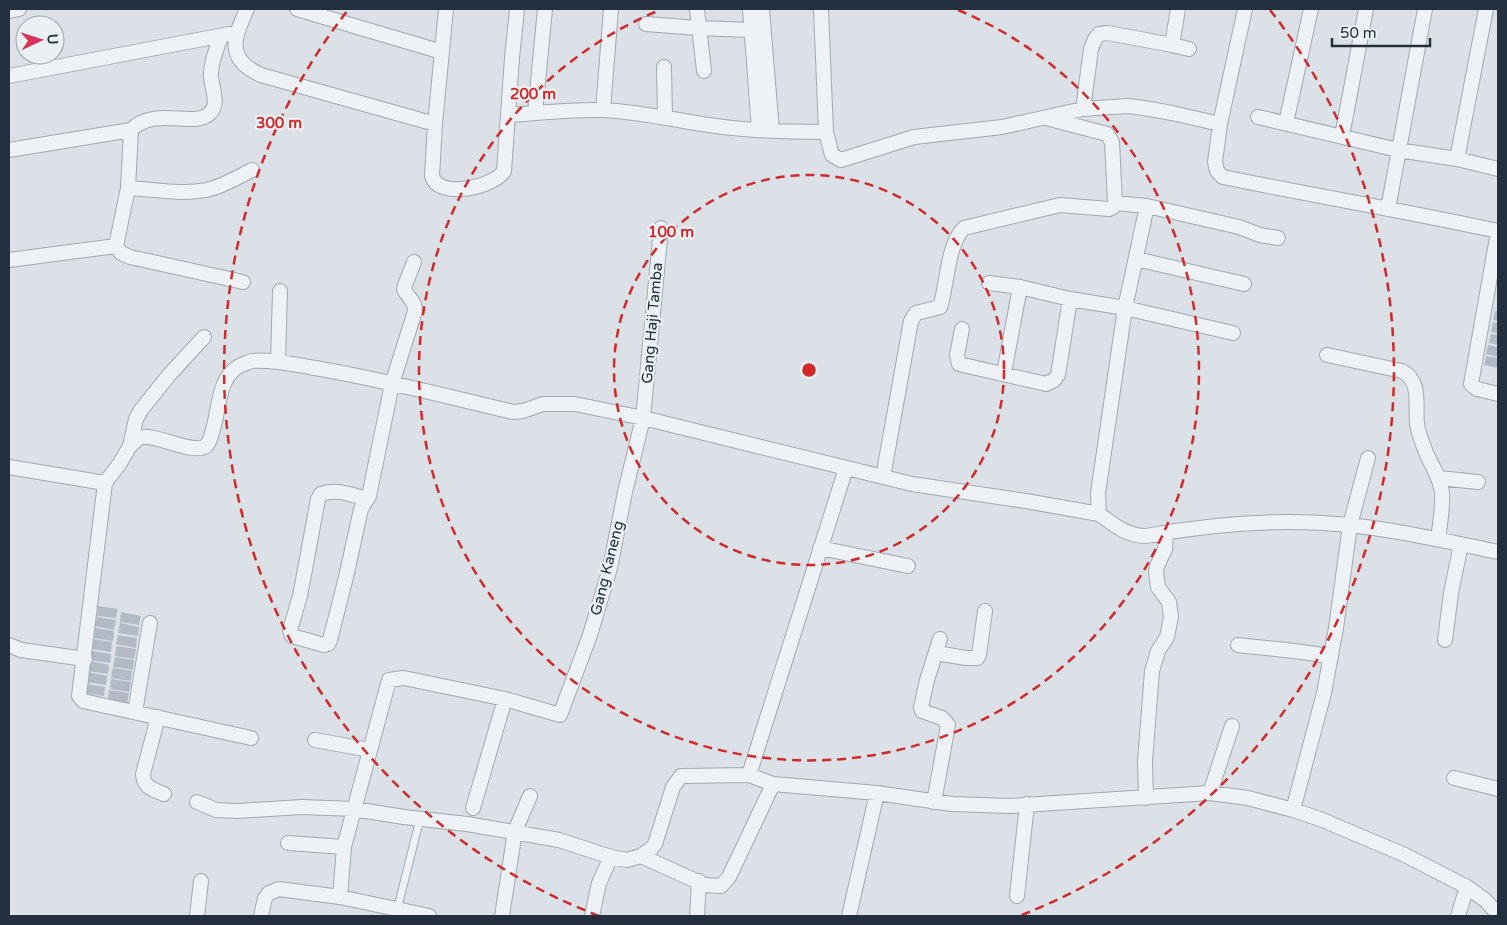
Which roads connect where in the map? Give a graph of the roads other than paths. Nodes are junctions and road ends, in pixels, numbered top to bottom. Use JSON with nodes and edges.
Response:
{"nodes":[{"id":1,"x":19,"y":9,"type":"edge"},
{"id":2,"x":247,"y":9,"type":"edge"},
{"id":3,"x":296,"y":9,"type":"edge"},
{"id":4,"x":446,"y":9,"type":"edge"},
{"id":5,"x":517,"y":9,"type":"edge"},
{"id":6,"x":544,"y":9,"type":"edge"},
{"id":7,"x":611,"y":9,"type":"edge"},
{"id":8,"x":697,"y":9,"type":"edge"},
{"id":9,"x":750,"y":9,"type":"edge"},
{"id":10,"x":762,"y":9,"type":"edge"},
{"id":11,"x":820,"y":9,"type":"edge"},
{"id":12,"x":1178,"y":9,"type":"edge"},
{"id":13,"x":1245,"y":9,"type":"edge"},
{"id":14,"x":1311,"y":9,"type":"edge"},
{"id":15,"x":1366,"y":9,"type":"edge"},
{"id":16,"x":1425,"y":9,"type":"edge"},
{"id":17,"x":1486,"y":9,"type":"edge"},
{"id":18,"x":9,"y":11,"type":"edge"},
{"id":19,"x":646,"y":24,"type":"dead end"},
{"id":20,"x":698,"y":28,"type":"junction"},
{"id":21,"x":751,"y":30,"type":"junction"},
{"id":22,"x":237,"y":32,"type":"junction"},
{"id":23,"x":221,"y":36,"type":"junction"},
{"id":24,"x":1172,"y":45,"type":"junction"},
{"id":25,"x":1189,"y":49,"type":"dead end"},
{"id":26,"x":442,"y":52,"type":"junction"},
{"id":27,"x":664,"y":66,"type":"dead end"},
{"id":28,"x":704,"y":71,"type":"dead end"},
{"id":29,"x":9,"y":76,"type":"edge"},
{"id":30,"x":1083,"y":109,"type":"junction"},
{"id":31,"x":603,"y":110,"type":"junction"},
{"id":32,"x":535,"y":113,"type":"junction"},
{"id":33,"x":508,"y":115,"type":"junction"},
{"id":34,"x":665,"y":116,"type":"junction"},
{"id":35,"x":1043,"y":117,"type":"junction"},
{"id":36,"x":1258,"y":117,"type":"dead end"},
{"id":37,"x":1286,"y":123,"type":"junction"},
{"id":38,"x":435,"y":124,"type":"junction"},
{"id":39,"x":1220,"y":124,"type":"junction"},
{"id":40,"x":131,"y":130,"type":"junction"},
{"id":41,"x":766,"y":131,"type":"junction"},
{"id":42,"x":1342,"y":136,"type":"junction"},
{"id":43,"x":828,"y":143,"type":"junction"},
{"id":44,"x":9,"y":150,"type":"edge"},
{"id":45,"x":1398,"y":150,"type":"junction"},
{"id":46,"x":1457,"y":159,"type":"junction"},
{"id":47,"x":1498,"y":169,"type":"edge"},
{"id":48,"x":252,"y":170,"type":"dead end"},
{"id":49,"x":128,"y":188,"type":"junction"},
{"id":50,"x":1115,"y":203,"type":"junction"},
{"id":51,"x":1148,"y":206,"type":"junction"},
{"id":52,"x":1388,"y":209,"type":"junction"},
{"id":53,"x":661,"y":228,"type":"dead end"},
{"id":54,"x":1498,"y":232,"type":"edge"},
{"id":55,"x":1278,"y":238,"type":"dead end"},
{"id":56,"x":116,"y":246,"type":"junction"},
{"id":57,"x":1136,"y":259,"type":"junction"},
{"id":58,"x":9,"y":260,"type":"edge"},
{"id":59,"x":414,"y":262,"type":"dead end"},
{"id":60,"x":243,"y":282,"type":"dead end"},
{"id":61,"x":989,"y":282,"type":"dead end"},
{"id":62,"x":1244,"y":284,"type":"dead end"},
{"id":63,"x":1020,"y":287,"type":"junction"},
{"id":64,"x":280,"y":290,"type":"dead end"},
{"id":65,"x":1070,"y":299,"type":"junction"},
{"id":66,"x":1124,"y":308,"type":"junction"},
{"id":67,"x":962,"y":329,"type":"dead end"},
{"id":68,"x":1233,"y":333,"type":"dead end"},
{"id":69,"x":204,"y":337,"type":"dead end"},
{"id":70,"x":1327,"y":355,"type":"dead end"},
{"id":71,"x":278,"y":362,"type":"junction"},
{"id":72,"x":1004,"y":373,"type":"junction"},
{"id":73,"x":392,"y":384,"type":"junction"},
{"id":74,"x":1498,"y":394,"type":"edge"},
{"id":75,"x":643,"y":418,"type":"junction"},
{"id":76,"x":130,"y":446,"type":"junction"},
{"id":77,"x":1368,"y":458,"type":"dead end"},
{"id":78,"x":9,"y":467,"type":"edge"},
{"id":79,"x":846,"y":468,"type":"junction"},
{"id":80,"x":883,"y":477,"type":"junction"},
{"id":81,"x":1440,"y":478,"type":"junction"},
{"id":82,"x":1478,"y":482,"type":"dead end"},
{"id":83,"x":105,"y":483,"type":"junction"},
{"id":84,"x":367,"y":499,"type":"junction"},
{"id":85,"x":1099,"y":514,"type":"junction"},
{"id":86,"x":1350,"y":525,"type":"junction"},
{"id":87,"x":1166,"y":533,"type":"junction"},
{"id":88,"x":1438,"y":540,"type":"junction"},
{"id":89,"x":1461,"y":544,"type":"junction"},
{"id":90,"x":820,"y":548,"type":"junction"},
{"id":91,"x":1498,"y":552,"type":"edge"},
{"id":92,"x":908,"y":566,"type":"dead end"},
{"id":93,"x":985,"y":610,"type":"dead end"},
{"id":94,"x":150,"y":623,"type":"dead end"},
{"id":95,"x":940,"y":638,"type":"dead end"},
{"id":96,"x":1446,"y":640,"type":"dead end"},
{"id":97,"x":1238,"y":644,"type":"dead end"},
{"id":98,"x":9,"y":645,"type":"edge"},
{"id":99,"x":936,"y":653,"type":"junction"},
{"id":100,"x":1331,"y":657,"type":"junction"},
{"id":101,"x":85,"y":659,"type":"junction"},
{"id":102,"x":505,"y":699,"type":"junction"},
{"id":103,"x":135,"y":712,"type":"junction"},
{"id":104,"x":158,"y":717,"type":"junction"},
{"id":105,"x":1232,"y":726,"type":"dead end"},
{"id":106,"x":251,"y":738,"type":"dead end"},
{"id":107,"x":315,"y":740,"type":"dead end"},
{"id":108,"x":370,"y":750,"type":"junction"},
{"id":109,"x":749,"y":775,"type":"junction"},
{"id":110,"x":1454,"y":778,"type":"dead end"},
{"id":111,"x":773,"y":784,"type":"junction"},
{"id":112,"x":1498,"y":789,"type":"edge"},
{"id":113,"x":876,"y":793,"type":"junction"},
{"id":114,"x":1210,"y":793,"type":"junction"},
{"id":115,"x":164,"y":794,"type":"dead end"},
{"id":116,"x":530,"y":796,"type":"dead end"},
{"id":117,"x":1146,"y":798,"type":"junction"},
{"id":118,"x":196,"y":802,"type":"dead end"},
{"id":119,"x":934,"y":802,"type":"junction"},
{"id":120,"x":1027,"y":804,"type":"junction"},
{"id":121,"x":473,"y":808,"type":"dead end"},
{"id":122,"x":354,"y":809,"type":"junction"},
{"id":123,"x":1293,"y":810,"type":"junction"},
{"id":124,"x":420,"y":819,"type":"junction"},
{"id":125,"x":516,"y":831,"type":"junction"},
{"id":126,"x":288,"y":843,"type":"dead end"},
{"id":127,"x":344,"y":847,"type":"junction"},
{"id":128,"x":641,"y":856,"type":"junction"},
{"id":129,"x":611,"y":857,"type":"junction"},
{"id":130,"x":201,"y":881,"type":"dead end"},
{"id":131,"x":699,"y":881,"type":"junction"},
{"id":132,"x":1467,"y":887,"type":"junction"},
{"id":133,"x":1017,"y":896,"type":"dead end"},
{"id":134,"x":340,"y":897,"type":"junction"},
{"id":135,"x":397,"y":910,"type":"junction"},
{"id":136,"x":380,"y":911,"type":"edge"},
{"id":137,"x":1498,"y":914,"type":"edge"},
{"id":138,"x":197,"y":916,"type":"edge"},
{"id":139,"x":261,"y":916,"type":"edge"},
{"id":140,"x":429,"y":916,"type":"edge"},
{"id":141,"x":502,"y":916,"type":"edge"},
{"id":142,"x":592,"y":916,"type":"edge"},
{"id":143,"x":697,"y":916,"type":"edge"},
{"id":144,"x":849,"y":916,"type":"edge"},
{"id":145,"x":1458,"y":916,"type":"edge"}],
"edges":[{"from":1,"to":18,"type":"street"},
{"from":2,"to":22,"type":"street"},
{"from":3,"to":26,"type":"street"},
{"from":4,"to":26,"type":"street"},
{"from":5,"to":33,"type":"street"},
{"from":6,"to":32,"type":"street"},
{"from":7,"to":31,"type":"street"},
{"from":8,"to":20,"type":"street"},
{"from":9,"to":21,"type":"street"},
{"from":10,"to":41,"type":"street"},
{"from":11,"to":43,"type":"street"},
{"from":12,"to":24,"type":"street"},
{"from":13,"to":39,"type":"street"},
{"from":14,"to":37,"type":"street"},
{"from":15,"to":42,"type":"street"},
{"from":16,"to":45,"type":"street"},
{"from":17,"to":46,"type":"street"},
{"from":19,"to":20,"type":"street"},
{"from":20,"to":21,"type":"street"},
{"from":20,"to":28,"type":"street"},
{"from":21,"to":41,"type":"street"},
{"from":22,"to":23,"type":"street"},
{"from":22,"to":38,"type":"street"},
{"from":23,"to":29,"type":"street"},
{"from":23,"to":40,"type":"street"},
{"from":24,"to":25,"type":"street"},
{"from":24,"to":30,"type":"street"},
{"from":26,"to":38,"type":"street"},
{"from":27,"to":34,"type":"street"},
{"from":30,"to":35,"type":"street"},
{"from":30,"to":39,"type":"street"},
{"from":31,"to":32,"type":"street"},
{"from":31,"to":34,"type":"street"},
{"from":32,"to":33,"type":"street"},
{"from":33,"to":38,"type":"street"},
{"from":34,"to":41,"type":"street"},
{"from":35,"to":43,"type":"street"},
{"from":35,"to":50,"type":"street"},
{"from":36,"to":37,"type":"street"},
{"from":37,"to":42,"type":"street"},
{"from":39,"to":52,"type":"street"},
{"from":40,"to":44,"type":"street"},
{"from":40,"to":49,"type":"street"},
{"from":41,"to":43,"type":"street"},
{"from":42,"to":45,"type":"street"},
{"from":45,"to":46,"type":"street"},
{"from":45,"to":52,"type":"street"},
{"from":46,"to":47,"type":"street"},
{"from":48,"to":49,"type":"street"},
{"from":49,"to":56,"type":"street"},
{"from":50,"to":51,"type":"street"},
{"from":50,"to":80,"type":"street"},
{"from":51,"to":55,"type":"street"},
{"from":51,"to":57,"type":"street"},
{"from":52,"to":54,"type":"street"},
{"from":53,"to":75,"type":"street","name":"Gang Haji Tamba"},
{"from":54,"to":74,"type":"street"},
{"from":56,"to":58,"type":"street"},
{"from":56,"to":60,"type":"street"},
{"from":57,"to":62,"type":"street"},
{"from":57,"to":66,"type":"street"},
{"from":59,"to":73,"type":"street"},
{"from":61,"to":63,"type":"street"},
{"from":63,"to":65,"type":"street"},
{"from":63,"to":72,"type":"street"},
{"from":64,"to":71,"type":"street"},
{"from":65,"to":66,"type":"street"},
{"from":65,"to":72,"type":"street"},
{"from":66,"to":68,"type":"street"},
{"from":66,"to":85,"type":"street"},
{"from":67,"to":72,"type":"street"},
{"from":69,"to":76,"type":"street"},
{"from":70,"to":81,"type":"street"},
{"from":71,"to":73,"type":"street"},
{"from":71,"to":76,"type":"street"},
{"from":73,"to":75,"type":"street"},
{"from":73,"to":84,"type":"street"},
{"from":75,"to":79,"type":"street"},
{"from":75,"to":102,"type":"street","name":"Gang Kaneng"},
{"from":76,"to":83,"type":"street"},
{"from":77,"to":86,"type":"street"},
{"from":78,"to":83,"type":"street"},
{"from":79,"to":80,"type":"street"},
{"from":79,"to":90,"type":"street"},
{"from":80,"to":85,"type":"street"},
{"from":81,"to":82,"type":"street"},
{"from":81,"to":88,"type":"street"},
{"from":83,"to":101,"type":"street"},
{"from":84,"to":84,"type":"street"},
{"from":85,"to":87,"type":"street"},
{"from":86,"to":87,"type":"street"},
{"from":86,"to":88,"type":"street"},
{"from":86,"to":100,"type":"street"},
{"from":87,"to":117,"type":"street"},
{"from":88,"to":89,"type":"street"},
{"from":89,"to":91,"type":"street"},
{"from":89,"to":96,"type":"street"},
{"from":90,"to":92,"type":"street"},
{"from":90,"to":109,"type":"street"},
{"from":93,"to":99,"type":"street"},
{"from":94,"to":103,"type":"street"},
{"from":95,"to":99,"type":"street"},
{"from":97,"to":100,"type":"street"},
{"from":98,"to":101,"type":"street"},
{"from":99,"to":119,"type":"street"},
{"from":100,"to":123,"type":"street"},
{"from":101,"to":103,"type":"street"},
{"from":102,"to":108,"type":"street"},
{"from":102,"to":121,"type":"street"},
{"from":103,"to":104,"type":"street"},
{"from":104,"to":106,"type":"street"},
{"from":104,"to":115,"type":"street"},
{"from":105,"to":114,"type":"street"},
{"from":107,"to":108,"type":"street"},
{"from":108,"to":122,"type":"street"},
{"from":109,"to":111,"type":"street"},
{"from":109,"to":128,"type":"street"},
{"from":110,"to":112,"type":"street"},
{"from":111,"to":113,"type":"street"},
{"from":111,"to":131,"type":"street"},
{"from":113,"to":119,"type":"street"},
{"from":113,"to":144,"type":"street"},
{"from":114,"to":117,"type":"street"},
{"from":114,"to":123,"type":"street"},
{"from":116,"to":125,"type":"street"},
{"from":117,"to":120,"type":"street"},
{"from":118,"to":122,"type":"street"},
{"from":119,"to":120,"type":"street"},
{"from":120,"to":133,"type":"street"},
{"from":122,"to":124,"type":"street"},
{"from":122,"to":127,"type":"street"},
{"from":123,"to":132,"type":"street"},
{"from":124,"to":125,"type":"street"},
{"from":124,"to":135,"type":"lane"},
{"from":125,"to":129,"type":"street"},
{"from":125,"to":141,"type":"street"},
{"from":126,"to":127,"type":"street"},
{"from":127,"to":134,"type":"street"},
{"from":128,"to":129,"type":"street"},
{"from":128,"to":131,"type":"street"},
{"from":129,"to":142,"type":"street"},
{"from":130,"to":138,"type":"street"},
{"from":131,"to":143,"type":"street"},
{"from":132,"to":137,"type":"street"},
{"from":132,"to":145,"type":"street"},
{"from":134,"to":136,"type":"street"},
{"from":134,"to":139,"type":"street"},
{"from":135,"to":136,"type":"street"},
{"from":135,"to":140,"type":"street"}]}
